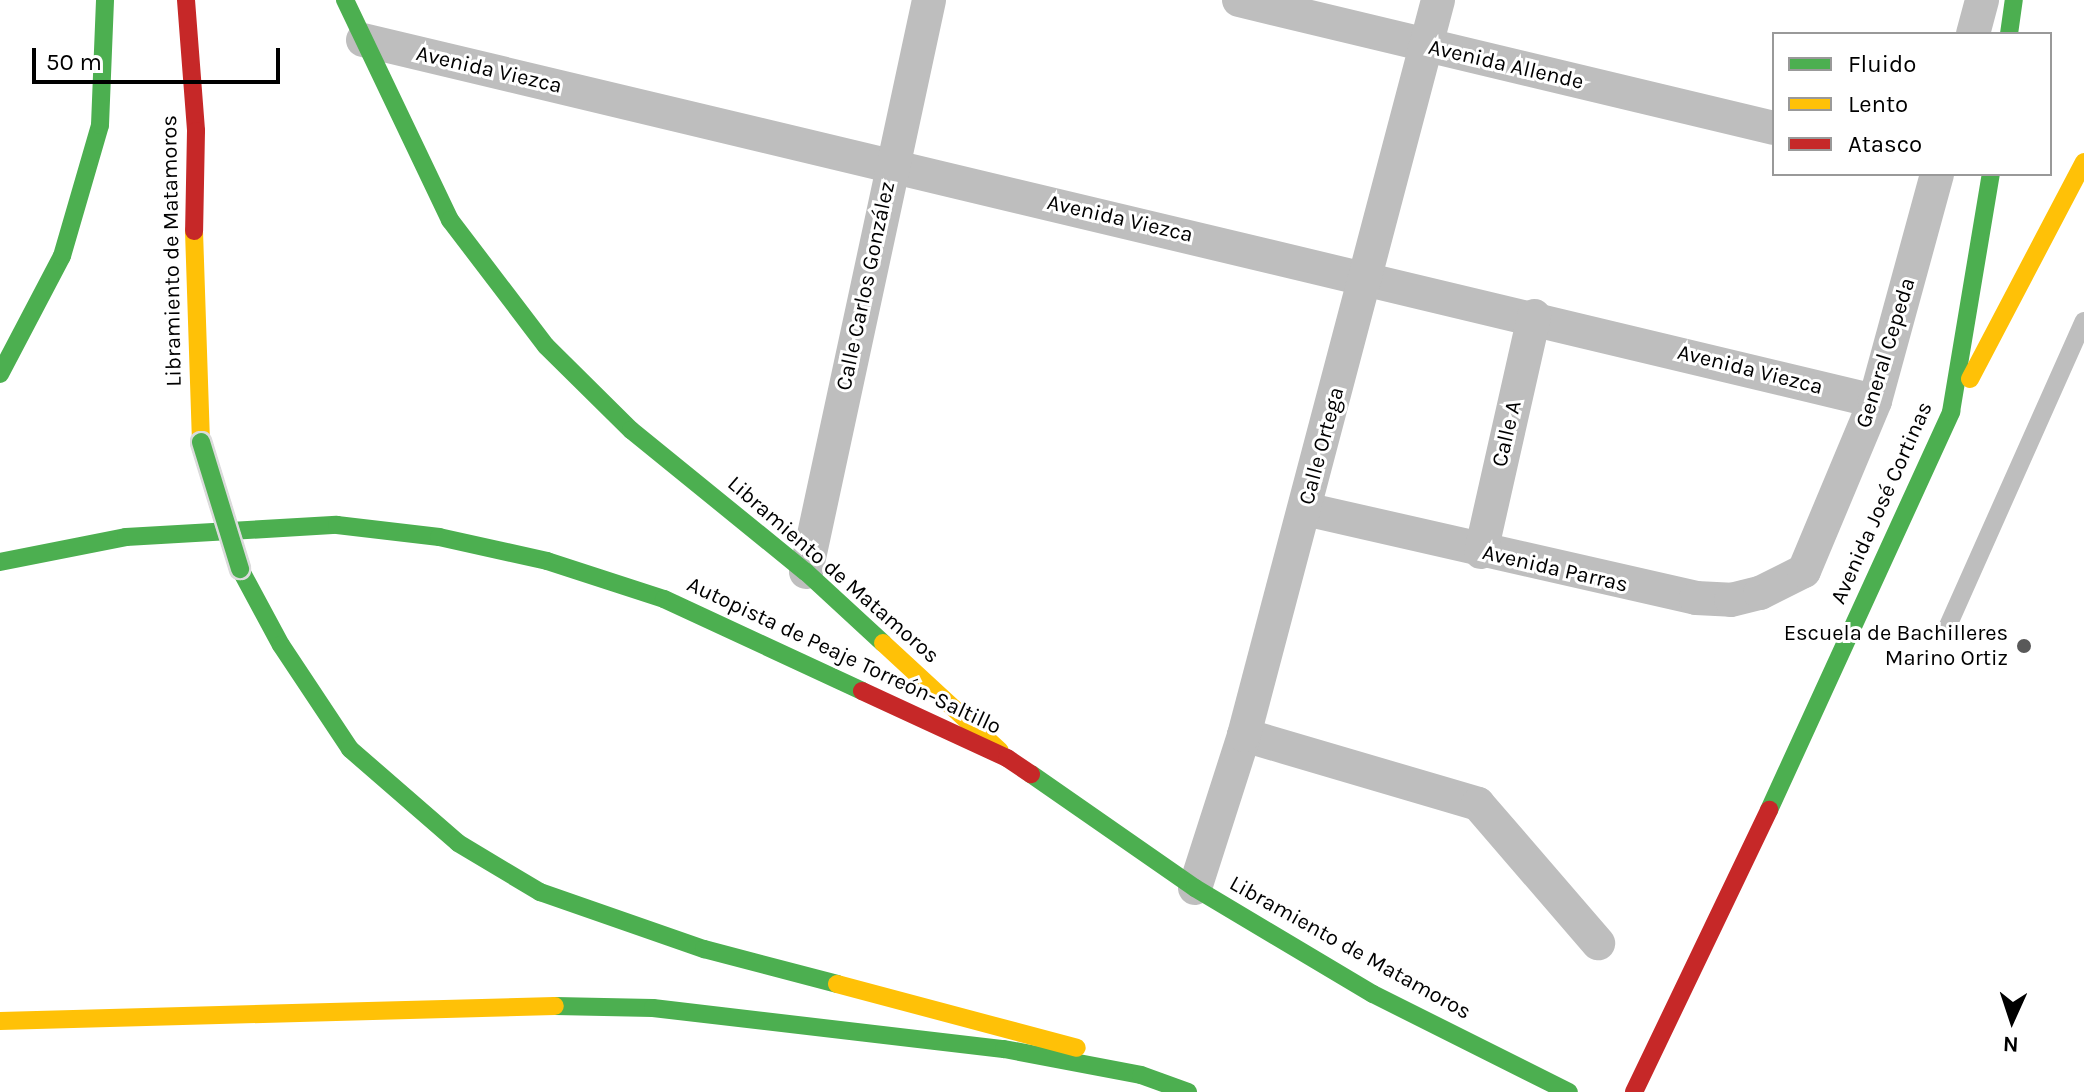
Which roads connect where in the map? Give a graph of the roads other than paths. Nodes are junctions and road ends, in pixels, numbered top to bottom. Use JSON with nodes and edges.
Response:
{"nodes":[{"id":1,"x":105,"y":0,"type":"edge"},
{"id":2,"x":186,"y":0,"type":"edge"},
{"id":3,"x":345,"y":0,"type":"edge"},
{"id":4,"x":929,"y":0,"type":"edge"},
{"id":5,"x":1239,"y":0,"type":"edge"},
{"id":6,"x":1438,"y":0,"type":"edge"},
{"id":7,"x":1982,"y":0,"type":"edge"},
{"id":8,"x":2014,"y":0,"type":"edge"},
{"id":9,"x":1974,"y":32,"type":"edge"},
{"id":10,"x":2009,"y":32,"type":"edge"},
{"id":11,"x":363,"y":40,"type":"junction"},
{"id":12,"x":1427,"y":46,"type":"junction"},
{"id":13,"x":1772,"y":128,"type":"edge"},
{"id":14,"x":2084,"y":162,"type":"edge"},
{"id":15,"x":891,"y":165,"type":"junction"},
{"id":16,"x":1936,"y":176,"type":"edge"},
{"id":17,"x":1991,"y":176,"type":"edge"},
{"id":18,"x":1367,"y":277,"type":"junction"},
{"id":19,"x":1534,"y":316,"type":"junction"},
{"id":20,"x":2084,"y":321,"type":"edge"},
{"id":21,"x":0,"y":374,"type":"edge"},
{"id":22,"x":1875,"y":401,"type":"junction"},
{"id":23,"x":1951,"y":412,"type":"junction"},
{"id":24,"x":1305,"y":509,"type":"junction"},
{"id":25,"x":1481,"y":552,"type":"junction"},
{"id":26,"x":0,"y":562,"type":"edge"},
{"id":27,"x":1804,"y":571,"type":"joint"},
{"id":28,"x":806,"y":572,"type":"junction"},
{"id":29,"x":1947,"y":628,"type":"dead end"},
{"id":30,"x":1244,"y":735,"type":"junction"},
{"id":31,"x":1007,"y":758,"type":"junction"},
{"id":32,"x":1195,"y":888,"type":"junction"},
{"id":33,"x":1598,"y":943,"type":"dead end"},
{"id":34,"x":0,"y":1021,"type":"edge"},
{"id":35,"x":1141,"y":1075,"type":"junction"},
{"id":36,"x":1188,"y":1092,"type":"edge"},
{"id":37,"x":1569,"y":1092,"type":"edge"},
{"id":38,"x":1634,"y":1092,"type":"edge"}],
"edges":[{"from":1,"to":21,"type":"main road"},
{"from":2,"to":35,"type":"main road","name":"Libramiento de Matamoros","bridge":true},
{"from":3,"to":11,"type":"main road","name":"Libramiento de Matamoros"},
{"from":4,"to":15,"type":"street","name":"Calle Carlos González"},
{"from":5,"to":12,"type":"street","name":"Avenida Allende"},
{"from":6,"to":12,"type":"street","name":"Calle Ortega"},
{"from":7,"to":9,"type":"street"},
{"from":8,"to":10,"type":"main road"},
{"from":11,"to":15,"type":"street","name":"Avenida Viezca"},
{"from":11,"to":28,"type":"main road","name":"Libramiento de Matamoros"},
{"from":12,"to":13,"type":"street","name":"Avenida Allende"},
{"from":12,"to":18,"type":"street","name":"Calle Ortega"},
{"from":14,"to":23,"type":"main road"},
{"from":15,"to":18,"type":"street","name":"Avenida Viezca"},
{"from":15,"to":28,"type":"street","name":"Calle Carlos González"},
{"from":16,"to":22,"type":"street","name":"General Cepeda"},
{"from":17,"to":23,"type":"main road","name":"Avenida José Cortinas"},
{"from":18,"to":19,"type":"street","name":"Avenida Viezca"},
{"from":18,"to":24,"type":"street","name":"Calle Ortega"},
{"from":19,"to":22,"type":"street","name":"Avenida Viezca"},
{"from":19,"to":25,"type":"street","name":"Calle A"},
{"from":20,"to":29,"type":"lane"},
{"from":22,"to":27,"type":"street","name":"General Cepeda"},
{"from":23,"to":38,"type":"main road","name":"Avenida José Cortinas"},
{"from":24,"to":25,"type":"street","name":"Avenida Parras"},
{"from":24,"to":30,"type":"street","name":"Calle Ortega"},
{"from":25,"to":27,"type":"street","name":"Avenida Parras"},
{"from":26,"to":31,"type":"main road","name":"Autopista de Peaje Torreón-Saltillo"},
{"from":28,"to":31,"type":"main road","name":"Libramiento de Matamoros"},
{"from":30,"to":32,"type":"street","name":"Calle Ortega"},
{"from":30,"to":33,"type":"street"},
{"from":31,"to":32,"type":"main road","name":"Libramiento de Matamoros"},
{"from":32,"to":37,"type":"main road","name":"Libramiento de Matamoros"},
{"from":34,"to":35,"type":"main road"},
{"from":35,"to":36,"type":"main road"}]}
